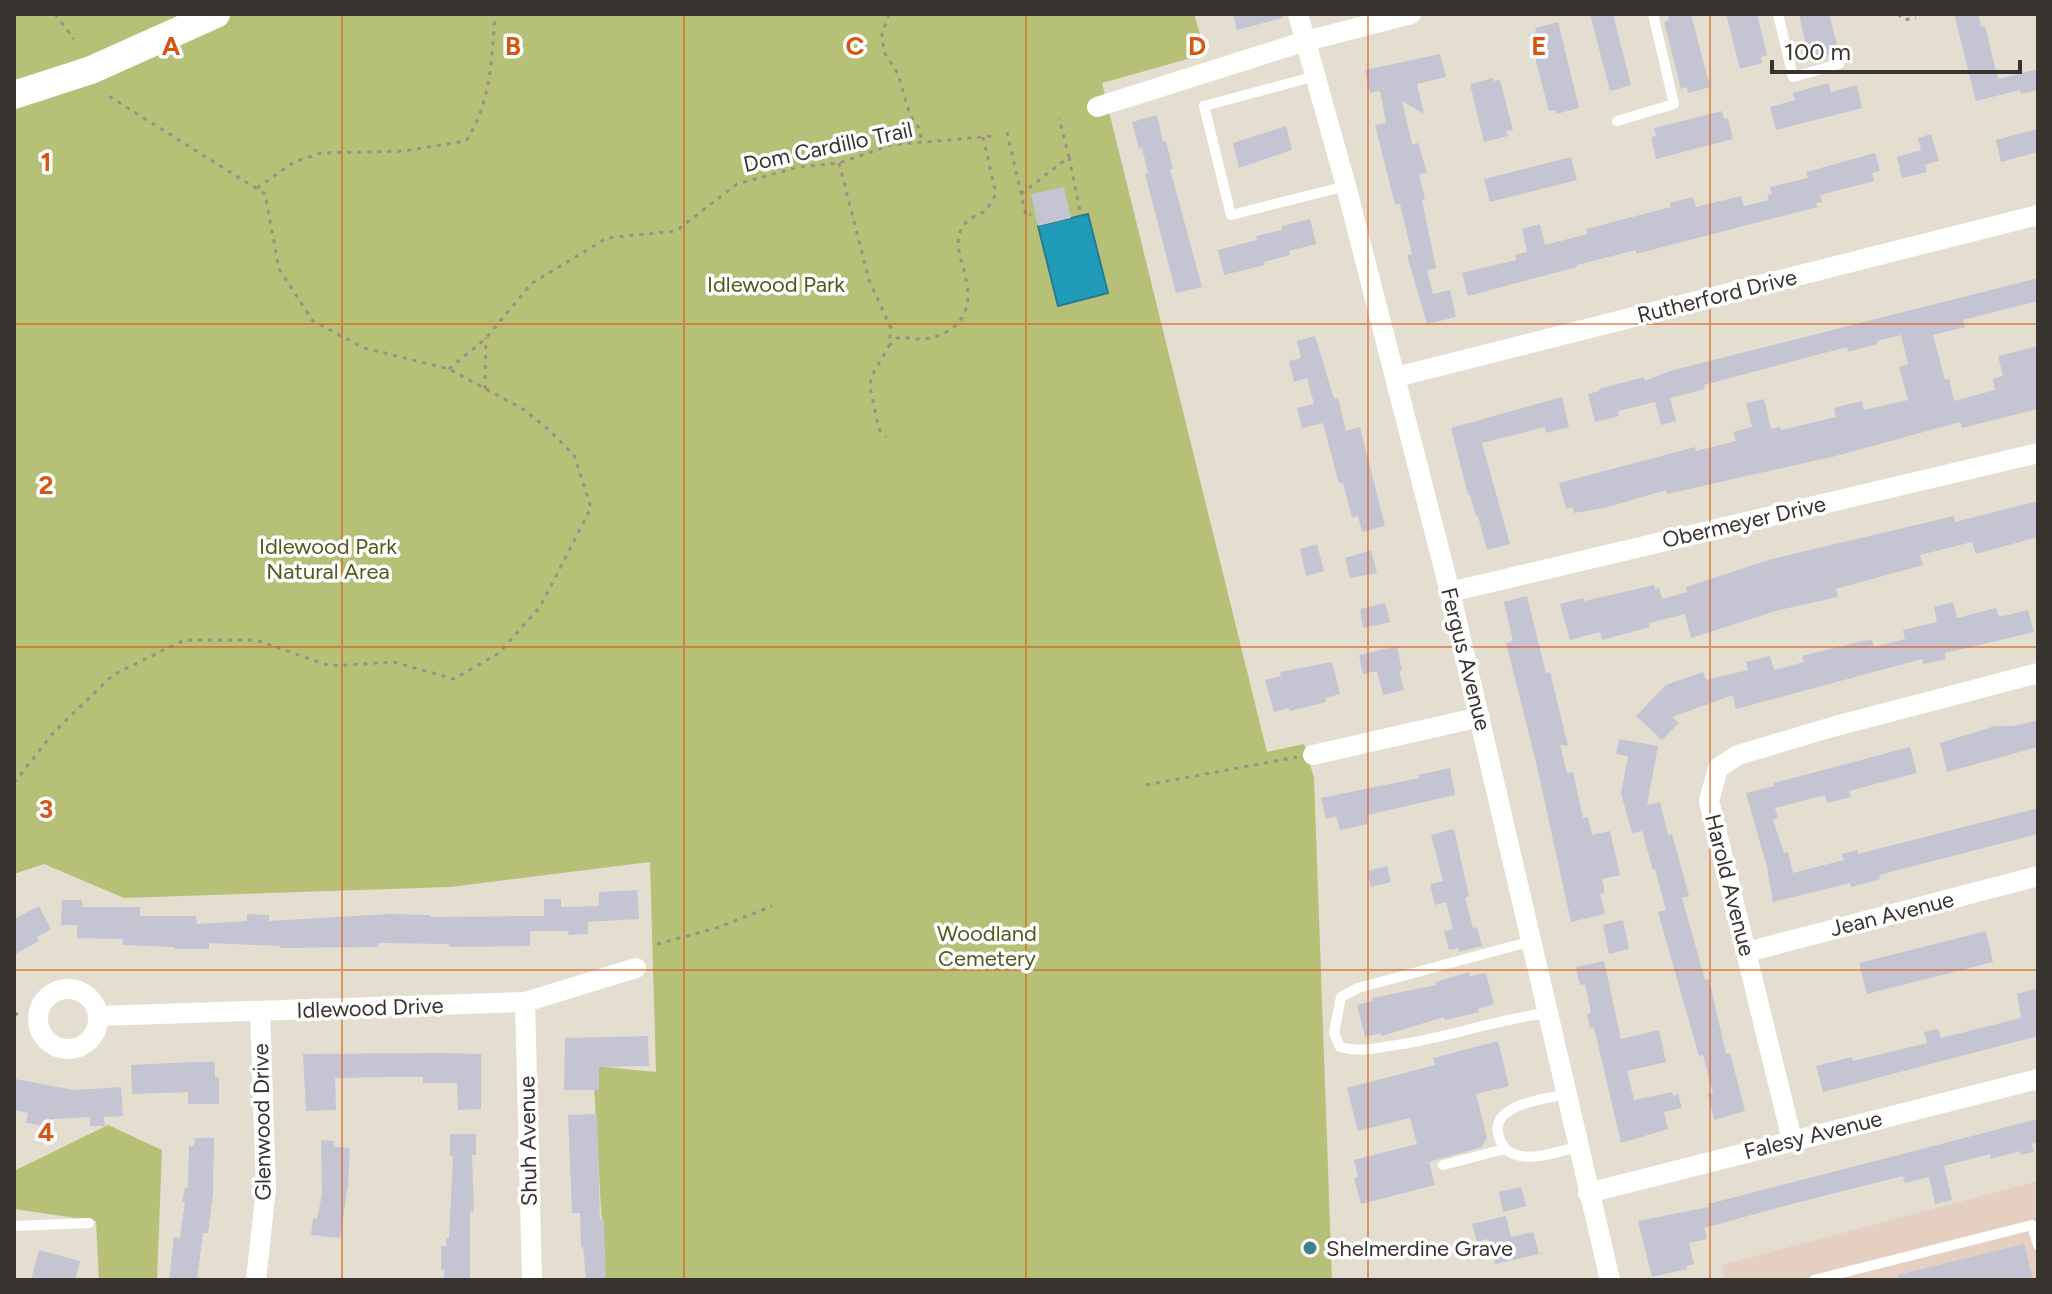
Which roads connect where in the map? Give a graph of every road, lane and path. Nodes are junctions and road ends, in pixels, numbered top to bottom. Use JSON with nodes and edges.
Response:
{"nodes":[{"id":1,"x":55,"y":14,"type":"edge"},
{"id":2,"x":216,"y":14,"type":"edge"},
{"id":3,"x":495,"y":14,"type":"edge"},
{"id":4,"x":889,"y":14,"type":"edge"},
{"id":5,"x":1298,"y":14,"type":"edge"},
{"id":6,"x":1411,"y":14,"type":"edge"},
{"id":7,"x":1653,"y":14,"type":"edge"},
{"id":8,"x":1778,"y":14,"type":"edge"},
{"id":9,"x":1898,"y":14,"type":"edge"},
{"id":10,"x":1916,"y":18,"type":"dead end"},
{"id":11,"x":74,"y":39,"type":"dead end"},
{"id":12,"x":1306,"y":41,"type":"junction"},
{"id":13,"x":1839,"y":64,"type":"dead end"},
{"id":14,"x":1316,"y":76,"type":"junction"},
{"id":15,"x":104,"y":93,"type":"dead end"},
{"id":16,"x":14,"y":95,"type":"edge"},
{"id":17,"x":1097,"y":107,"type":"dead end"},
{"id":18,"x":1059,"y":118,"type":"dead end"},
{"id":19,"x":1617,"y":121,"type":"dead end"},
{"id":20,"x":1007,"y":132,"type":"dead end"},
{"id":21,"x":993,"y":136,"type":"dead end"},
{"id":22,"x":983,"y":137,"type":"junction"},
{"id":23,"x":922,"y":142,"type":"junction"},
{"id":24,"x":1069,"y":157,"type":"junction"},
{"id":25,"x":839,"y":163,"type":"junction"},
{"id":26,"x":1346,"y":186,"type":"junction"},
{"id":27,"x":257,"y":188,"type":"junction"},
{"id":28,"x":1021,"y":194,"type":"junction"},
{"id":29,"x":1080,"y":211,"type":"dead end"},
{"id":30,"x":1031,"y":214,"type":"dead end"},
{"id":31,"x":2038,"y":215,"type":"edge"},
{"id":32,"x":486,"y":338,"type":"junction"},
{"id":33,"x":889,"y":346,"type":"junction"},
{"id":34,"x":449,"y":369,"type":"junction"},
{"id":35,"x":1396,"y":377,"type":"junction"},
{"id":36,"x":485,"y":389,"type":"junction"},
{"id":37,"x":886,"y":437,"type":"dead end"},
{"id":38,"x":2038,"y":453,"type":"edge"},
{"id":39,"x":1450,"y":592,"type":"junction"},
{"id":40,"x":2038,"y":673,"type":"edge"},
{"id":41,"x":1480,"y":717,"type":"junction"},
{"id":42,"x":1313,"y":755,"type":"joint"},
{"id":43,"x":14,"y":783,"type":"edge"},
{"id":44,"x":1146,"y":785,"type":"dead end"},
{"id":45,"x":2038,"y":876,"type":"edge"},
{"id":46,"x":772,"y":906,"type":"dead end"},
{"id":47,"x":1532,"y":941,"type":"junction"},
{"id":48,"x":657,"y":944,"type":"dead end"},
{"id":49,"x":1747,"y":952,"type":"junction"},
{"id":50,"x":636,"y":968,"type":"dead end"},
{"id":51,"x":525,"y":1002,"type":"junction"},
{"id":52,"x":260,"y":1012,"type":"junction"},
{"id":53,"x":1548,"y":1013,"type":"junction"},
{"id":54,"x":14,"y":1014,"type":"edge"},
{"id":55,"x":20,"y":1014,"type":"dead end"},
{"id":56,"x":98,"y":1016,"type":"dead end"},
{"id":57,"x":2038,"y":1079,"type":"edge"},
{"id":58,"x":1566,"y":1094,"type":"junction"},
{"id":59,"x":1792,"y":1140,"type":"junction"},
{"id":60,"x":1578,"y":1147,"type":"junction"},
{"id":61,"x":1505,"y":1149,"type":"junction"},
{"id":62,"x":1443,"y":1165,"type":"dead end"},
{"id":63,"x":1588,"y":1193,"type":"junction"},
{"id":64,"x":89,"y":1223,"type":"dead end"},
{"id":65,"x":14,"y":1226,"type":"edge"},
{"id":66,"x":2038,"y":1245,"type":"edge"},
{"id":67,"x":256,"y":1280,"type":"edge"},
{"id":68,"x":532,"y":1280,"type":"edge"},
{"id":69,"x":1610,"y":1280,"type":"edge"},
{"id":70,"x":1814,"y":1280,"type":"edge"}],
"edges":[{"from":1,"to":11,"type":"path"},
{"from":2,"to":16,"type":"street"},
{"from":3,"to":27,"type":"path"},
{"from":4,"to":23,"type":"path"},
{"from":5,"to":12,"type":"street","name":"Fergus Avenue"},
{"from":6,"to":12,"type":"street"},
{"from":7,"to":19,"type":"lane"},
{"from":8,"to":13,"type":"lane"},
{"from":9,"to":10,"type":"path"},
{"from":12,"to":14,"type":"street","name":"Fergus Avenue"},
{"from":12,"to":17,"type":"street"},
{"from":14,"to":26,"type":"street","name":"Fergus Avenue"},
{"from":14,"to":26,"type":"lane"},
{"from":15,"to":27,"type":"path"},
{"from":18,"to":24,"type":"path"},
{"from":20,"to":28,"type":"path"},
{"from":21,"to":22,"type":"path","name":"Dom Cardillo Trail"},
{"from":22,"to":23,"type":"path","name":"Dom Cardillo Trail"},
{"from":22,"to":33,"type":"path"},
{"from":23,"to":25,"type":"path","name":"Dom Cardillo Trail"},
{"from":24,"to":28,"type":"path"},
{"from":24,"to":29,"type":"path"},
{"from":25,"to":32,"type":"path","name":"Dom Cardillo Trail"},
{"from":25,"to":33,"type":"path"},
{"from":26,"to":35,"type":"street","name":"Fergus Avenue"},
{"from":27,"to":34,"type":"path"},
{"from":28,"to":30,"type":"path"},
{"from":31,"to":35,"type":"street","name":"Rutherford Drive"},
{"from":32,"to":34,"type":"path","name":"Dom Cardillo Trail"},
{"from":32,"to":36,"type":"path"},
{"from":33,"to":37,"type":"path"},
{"from":34,"to":36,"type":"path"},
{"from":35,"to":39,"type":"street","name":"Fergus Avenue"},
{"from":36,"to":43,"type":"path"},
{"from":38,"to":39,"type":"street","name":"Obermeyer Drive"},
{"from":39,"to":41,"type":"street","name":"Fergus Avenue"},
{"from":40,"to":49,"type":"street","name":"Harold Avenue"},
{"from":41,"to":42,"type":"street"},
{"from":41,"to":47,"type":"street","name":"Fergus Avenue"},
{"from":42,"to":44,"type":"path"},
{"from":45,"to":49,"type":"street","name":"Jean Avenue"},
{"from":46,"to":48,"type":"path"},
{"from":47,"to":53,"type":"street","name":"Fergus Avenue"},
{"from":47,"to":53,"type":"lane"},
{"from":49,"to":59,"type":"street","name":"Harold Avenue"},
{"from":50,"to":51,"type":"street","name":"Idlewood Drive"},
{"from":51,"to":52,"type":"street","name":"Idlewood Drive"},
{"from":51,"to":68,"type":"street","name":"Shuh Avenue"},
{"from":52,"to":56,"type":"street","name":"Idlewood Drive"},
{"from":52,"to":67,"type":"street","name":"Glenwood Drive"},
{"from":53,"to":58,"type":"street","name":"Fergus Avenue"},
{"from":54,"to":55,"type":"path"},
{"from":57,"to":59,"type":"street","name":"Falesy Avenue"},
{"from":58,"to":60,"type":"street","name":"Fergus Avenue"},
{"from":58,"to":61,"type":"lane"},
{"from":59,"to":63,"type":"street","name":"Falesy Avenue"},
{"from":60,"to":61,"type":"lane"},
{"from":60,"to":63,"type":"street","name":"Fergus Avenue"},
{"from":61,"to":62,"type":"lane"},
{"from":63,"to":69,"type":"street","name":"Fergus Avenue"},
{"from":64,"to":65,"type":"lane"},
{"from":66,"to":70,"type":"lane"}]}
